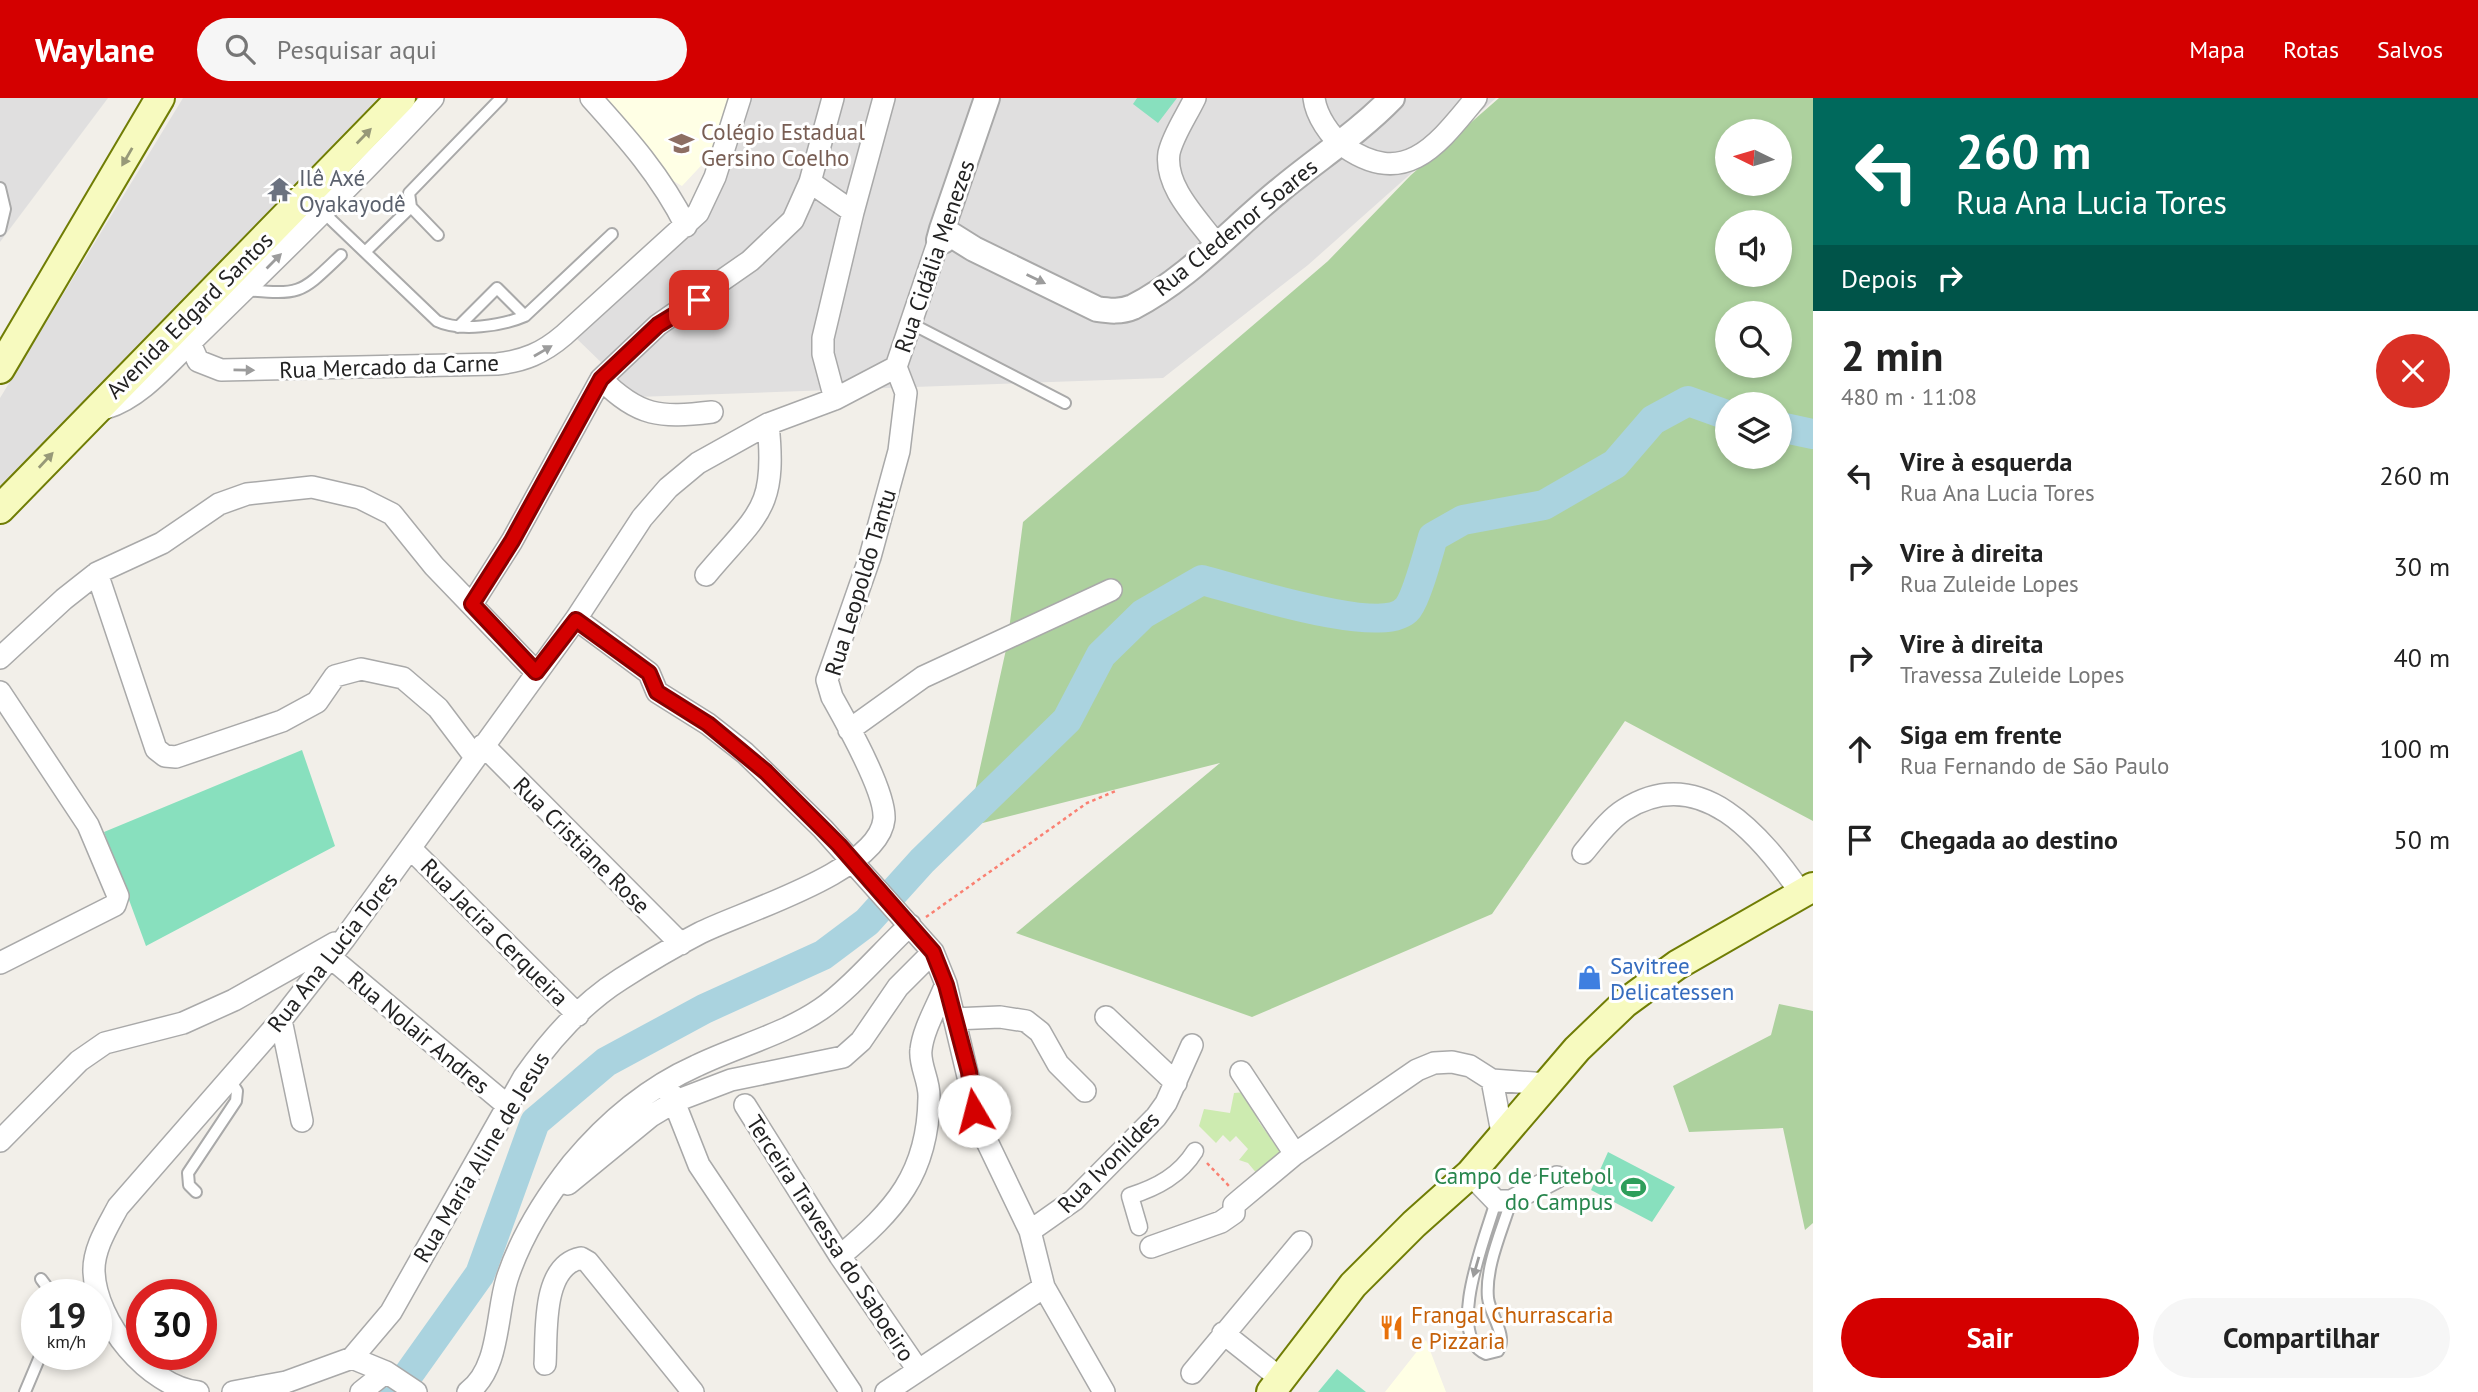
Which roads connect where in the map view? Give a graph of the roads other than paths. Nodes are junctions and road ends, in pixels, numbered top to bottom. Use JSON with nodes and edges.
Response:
{"nodes":[{"id":1,"x":160,"y":98,"type":"edge"},
{"id":2,"x":401,"y":98,"type":"edge"},
{"id":3,"x":433,"y":98,"type":"edge"},
{"id":4,"x":501,"y":98,"type":"edge"},
{"id":5,"x":591,"y":98,"type":"edge"},
{"id":6,"x":740,"y":98,"type":"edge"},
{"id":7,"x":833,"y":98,"type":"edge"},
{"id":8,"x":884,"y":98,"type":"edge"},
{"id":9,"x":987,"y":98,"type":"edge"},
{"id":10,"x":1195,"y":98,"type":"edge"},
{"id":11,"x":1314,"y":98,"type":"edge"},
{"id":12,"x":1392,"y":98,"type":"edge"},
{"id":13,"x":1476,"y":98,"type":"edge"},
{"id":14,"x":1340,"y":143,"type":"junction"},
{"id":15,"x":810,"y":182,"type":"junction"},
{"id":16,"x":0,"y":188,"type":"edge"},
{"id":17,"x":411,"y":207,"type":"junction"},
{"id":18,"x":323,"y":212,"type":"junction"},
{"id":19,"x":853,"y":212,"type":"junction"},
{"id":20,"x":686,"y":226,"type":"junction"},
{"id":21,"x":0,"y":230,"type":"edge"},
{"id":22,"x":612,"y":234,"type":"dead end"},
{"id":23,"x":439,"y":235,"type":"dead end"},
{"id":24,"x":941,"y":235,"type":"junction"},
{"id":25,"x":1216,"y":244,"type":"junction"},
{"id":26,"x":365,"y":252,"type":"junction"},
{"id":27,"x":341,"y":255,"type":"dead end"},
{"id":28,"x":245,"y":290,"type":"junction"},
{"id":29,"x":525,"y":316,"type":"junction"},
{"id":30,"x":912,"y":324,"type":"junction"},
{"id":31,"x":458,"y":327,"type":"junction"},
{"id":32,"x":190,"y":343,"type":"junction"},
{"id":33,"x":896,"y":367,"type":"junction"},
{"id":34,"x":0,"y":369,"type":"edge"},
{"id":35,"x":601,"y":379,"type":"junction"},
{"id":36,"x":835,"y":399,"type":"junction"},
{"id":37,"x":1065,"y":403,"type":"dead end"},
{"id":38,"x":93,"y":412,"type":"junction"},
{"id":39,"x":712,"y":412,"type":"dead end"},
{"id":40,"x":768,"y":424,"type":"junction"},
{"id":41,"x":668,"y":488,"type":"joint"},
{"id":42,"x":0,"y":509,"type":"edge"},
{"id":43,"x":97,"y":573,"type":"junction"},
{"id":44,"x":706,"y":575,"type":"dead end"},
{"id":45,"x":1111,"y":590,"type":"dead end"},
{"id":46,"x":472,"y":604,"type":"junction"},
{"id":47,"x":576,"y":620,"type":"junction"},
{"id":48,"x":0,"y":657,"type":"edge"},
{"id":49,"x":536,"y":672,"type":"junction"},
{"id":50,"x":0,"y":692,"type":"edge"},
{"id":51,"x":849,"y":730,"type":"junction"},
{"id":52,"x":479,"y":751,"type":"junction"},
{"id":53,"x":411,"y":849,"type":"junction"},
{"id":54,"x":1583,"y":853,"type":"dead end"},
{"id":55,"x":854,"y":862,"type":"junction"},
{"id":56,"x":1807,"y":890,"type":"edge"},
{"id":57,"x":910,"y":925,"type":"junction"},
{"id":58,"x":345,"y":938,"type":"junction"},
{"id":59,"x":681,"y":944,"type":"junction"},
{"id":60,"x":933,"y":952,"type":"junction"},
{"id":61,"x":330,"y":957,"type":"junction"},
{"id":62,"x":0,"y":963,"type":"edge"},
{"id":63,"x":946,"y":985,"type":"junction"},
{"id":64,"x":578,"y":1015,"type":"junction"},
{"id":65,"x":1106,"y":1017,"type":"dead end"},
{"id":66,"x":954,"y":1019,"type":"junction"},
{"id":67,"x":281,"y":1020,"type":"junction"},
{"id":68,"x":1192,"y":1045,"type":"dead end"},
{"id":69,"x":1241,"y":1072,"type":"dead end"},
{"id":70,"x":230,"y":1080,"type":"junction"},
{"id":71,"x":1492,"y":1080,"type":"junction"},
{"id":72,"x":665,"y":1082,"type":"junction"},
{"id":73,"x":1176,"y":1083,"type":"junction"},
{"id":74,"x":1548,"y":1084,"type":"junction"},
{"id":75,"x":1085,"y":1091,"type":"dead end"},
{"id":76,"x":676,"y":1101,"type":"junction"},
{"id":77,"x":745,"y":1105,"type":"dead end"},
{"id":78,"x":508,"y":1106,"type":"junction"},
{"id":79,"x":302,"y":1121,"type":"dead end"},
{"id":80,"x":3,"y":1134,"type":"edge"},
{"id":81,"x":1503,"y":1138,"type":"junction"},
{"id":82,"x":1195,"y":1151,"type":"road end"},
{"id":83,"x":1295,"y":1154,"type":"junction"},
{"id":84,"x":1470,"y":1174,"type":"junction"},
{"id":85,"x":1557,"y":1177,"type":"dead end"},
{"id":86,"x":197,"y":1192,"type":"dead end"},
{"id":87,"x":1504,"y":1201,"type":"junction"},
{"id":88,"x":545,"y":1203,"type":"junction"},
{"id":89,"x":1139,"y":1227,"type":"dead end"},
{"id":90,"x":1030,"y":1231,"type":"junction"},
{"id":91,"x":1301,"y":1242,"type":"dead end"},
{"id":92,"x":1151,"y":1247,"type":"dead end"},
{"id":93,"x":840,"y":1256,"type":"junction"},
{"id":94,"x":1044,"y":1287,"type":"junction"},
{"id":95,"x":1223,"y":1333,"type":"junction"},
{"id":96,"x":352,"y":1358,"type":"junction"},
{"id":97,"x":545,"y":1364,"type":"dead end"},
{"id":98,"x":34,"y":1370,"type":"edge"},
{"id":99,"x":918,"y":1370,"type":"junction"},
{"id":100,"x":386,"y":1372,"type":"junction"},
{"id":101,"x":1192,"y":1373,"type":"dead end"},
{"id":102,"x":1276,"y":1386,"type":"edge"},
{"id":103,"x":25,"y":1392,"type":"edge"},
{"id":104,"x":198,"y":1392,"type":"edge"},
{"id":105,"x":233,"y":1392,"type":"edge"},
{"id":106,"x":360,"y":1392,"type":"edge"},
{"id":107,"x":416,"y":1392,"type":"edge"},
{"id":108,"x":468,"y":1392,"type":"edge"},
{"id":109,"x":693,"y":1392,"type":"edge"},
{"id":110,"x":851,"y":1392,"type":"edge"},
{"id":111,"x":886,"y":1392,"type":"edge"},
{"id":112,"x":1104,"y":1392,"type":"edge"}],
"edges":[{"from":1,"to":34,"type":"main road","one_way":true},
{"from":38,"to":2,"type":"main road","name":"Avenida Edgard Santos","one_way":true},
{"from":3,"to":18,"type":"street","name":"Avenida Edgard Santos"},
{"from":4,"to":17,"type":"lane"},
{"from":5,"to":20,"type":"street"},
{"from":6,"to":20,"type":"street","name":"Rua Mercado da Carne"},
{"from":7,"to":15,"type":"street"},
{"from":8,"to":19,"type":"street"},
{"from":9,"to":24,"type":"street","name":"Rua Cidália Menezes"},
{"from":10,"to":25,"type":"street"},
{"from":11,"to":14,"type":"street"},
{"from":12,"to":14,"type":"street","name":"Rua Cledenor Soares"},
{"from":13,"to":14,"type":"street","name":"Rua Cledenor Soares"},
{"from":14,"to":25,"type":"street","name":"Rua Cledenor Soares"},
{"from":15,"to":19,"type":"street"},
{"from":15,"to":35,"type":"street"},
{"from":16,"to":21,"type":"lane"},
{"from":17,"to":23,"type":"lane"},
{"from":17,"to":26,"type":"lane"},
{"from":18,"to":26,"type":"lane"},
{"from":28,"to":18,"type":"street","name":"Avenida Edgard Santos","one_way":true},
{"from":19,"to":36,"type":"street"},
{"from":32,"to":20,"type":"street","name":"Rua Mercado da Carne","one_way":true},
{"from":22,"to":29,"type":"lane"},
{"from":24,"to":25,"type":"street","name":"Rua Cledenor Soares","one_way":true},
{"from":24,"to":30,"type":"street","name":"Rua Cidália Menezes"},
{"from":26,"to":31,"type":"lane"},
{"from":27,"to":28,"type":"lane"},
{"from":28,"to":32,"type":"street","name":"Avenida Edgard Santos"},
{"from":29,"to":31,"type":"lane"},
{"from":29,"to":31,"type":"lane"},
{"from":30,"to":33,"type":"street","name":"Rua Cidália Menezes"},
{"from":30,"to":37,"type":"lane"},
{"from":32,"to":38,"type":"street","name":"Avenida Edgard Santos"},
{"from":33,"to":36,"type":"street","name":"Rua Cidália Menezes"},
{"from":33,"to":51,"type":"street","name":"Rua Leopoldo Tantu"},
{"from":35,"to":39,"type":"street"},
{"from":35,"to":46,"type":"street"},
{"from":36,"to":40,"type":"street","name":"Rua Cidália Menezes"},
{"from":42,"to":38,"type":"main road","name":"Avenida Edgard Santos","one_way":true},
{"from":40,"to":41,"type":"street","name":"Rua Cidália Menezes"},
{"from":40,"to":44,"type":"street"},
{"from":41,"to":47,"type":"street","name":"Rua Ana Lucia Tores"},
{"from":43,"to":46,"type":"street"},
{"from":43,"to":48,"type":"street"},
{"from":43,"to":52,"type":"street","name":"Rua Cristiane Rose"},
{"from":45,"to":51,"type":"street"},
{"from":46,"to":49,"type":"street"},
{"from":47,"to":49,"type":"street","name":"Rua Ana Lucia Tores"},
{"from":47,"to":55,"type":"street"},
{"from":49,"to":52,"type":"street","name":"Rua Ana Lucia Tores"},
{"from":50,"to":62,"type":"street"},
{"from":51,"to":55,"type":"street","name":"Rua Leopoldo Tantu"},
{"from":52,"to":53,"type":"street","name":"Rua Ana Lucia Tores"},
{"from":52,"to":59,"type":"street","name":"Rua Cristiane Rose"},
{"from":53,"to":58,"type":"street","name":"Rua Ana Lucia Tores"},
{"from":53,"to":64,"type":"street","name":"Rua Jacira Cerqueira"},
{"from":54,"to":56,"type":"street"},
{"from":55,"to":57,"type":"street"},
{"from":55,"to":59,"type":"street","name":"Rua Maria Aline de Jesus"},
{"from":56,"to":74,"type":"main road"},
{"from":57,"to":60,"type":"street"},
{"from":57,"to":72,"type":"street"},
{"from":58,"to":61,"type":"street","name":"Rua Ana Lucia Tores"},
{"from":58,"to":80,"type":"street"},
{"from":59,"to":64,"type":"street","name":"Rua Maria Aline de Jesus"},
{"from":60,"to":63,"type":"street"},
{"from":60,"to":76,"type":"street"},
{"from":61,"to":67,"type":"street","name":"Rua Ana Lucia Tores"},
{"from":61,"to":78,"type":"street","name":"Rua Nolair Andres"},
{"from":63,"to":66,"type":"street"},
{"from":63,"to":93,"type":"street"},
{"from":64,"to":78,"type":"street","name":"Rua Maria Aline de Jesus"},
{"from":65,"to":73,"type":"street"},
{"from":66,"to":75,"type":"street"},
{"from":66,"to":90,"type":"street"},
{"from":67,"to":70,"type":"street","name":"Rua Ana Lucia Tores"},
{"from":67,"to":79,"type":"street"},
{"from":68,"to":73,"type":"street","name":"Rua Ivonildes"},
{"from":69,"to":83,"type":"street"},
{"from":70,"to":86,"type":"lane"},
{"from":70,"to":104,"type":"street","name":"Rua Ana Lucia Tores"},
{"from":71,"to":74,"type":"street"},
{"from":71,"to":81,"type":"street"},
{"from":71,"to":83,"type":"street"},
{"from":72,"to":76,"type":"street"},
{"from":72,"to":88,"type":"street"},
{"from":73,"to":90,"type":"street","name":"Rua Ivonildes"},
{"from":74,"to":81,"type":"main road"},
{"from":76,"to":88,"type":"street"},
{"from":76,"to":110,"type":"street"},
{"from":77,"to":93,"type":"street","name":"Terceira Travessa do Saboeiro"},
{"from":78,"to":96,"type":"street","name":"Rua Maria Aline de Jesus"},
{"from":81,"to":84,"type":"main road"},
{"from":82,"to":89,"type":"street"},
{"from":83,"to":92,"type":"street"},
{"from":84,"to":87,"type":"street"},
{"from":84,"to":102,"type":"main road"},
{"from":85,"to":87,"type":"street"},
{"from":87,"to":87,"type":"lane","one_way":true},
{"from":88,"to":108,"type":"street"},
{"from":90,"to":94,"type":"street"},
{"from":91,"to":95,"type":"street"},
{"from":93,"to":99,"type":"street","name":"Terceira Travessa do Saboeiro"},
{"from":94,"to":99,"type":"street"},
{"from":94,"to":112,"type":"street"},
{"from":95,"to":101,"type":"street"},
{"from":95,"to":102,"type":"street"},
{"from":96,"to":100,"type":"street"},
{"from":96,"to":105,"type":"street"},
{"from":97,"to":109,"type":"street"},
{"from":98,"to":103,"type":"lane"},
{"from":99,"to":111,"type":"street"},
{"from":100,"to":106,"type":"street"},
{"from":100,"to":107,"type":"street"}]}
